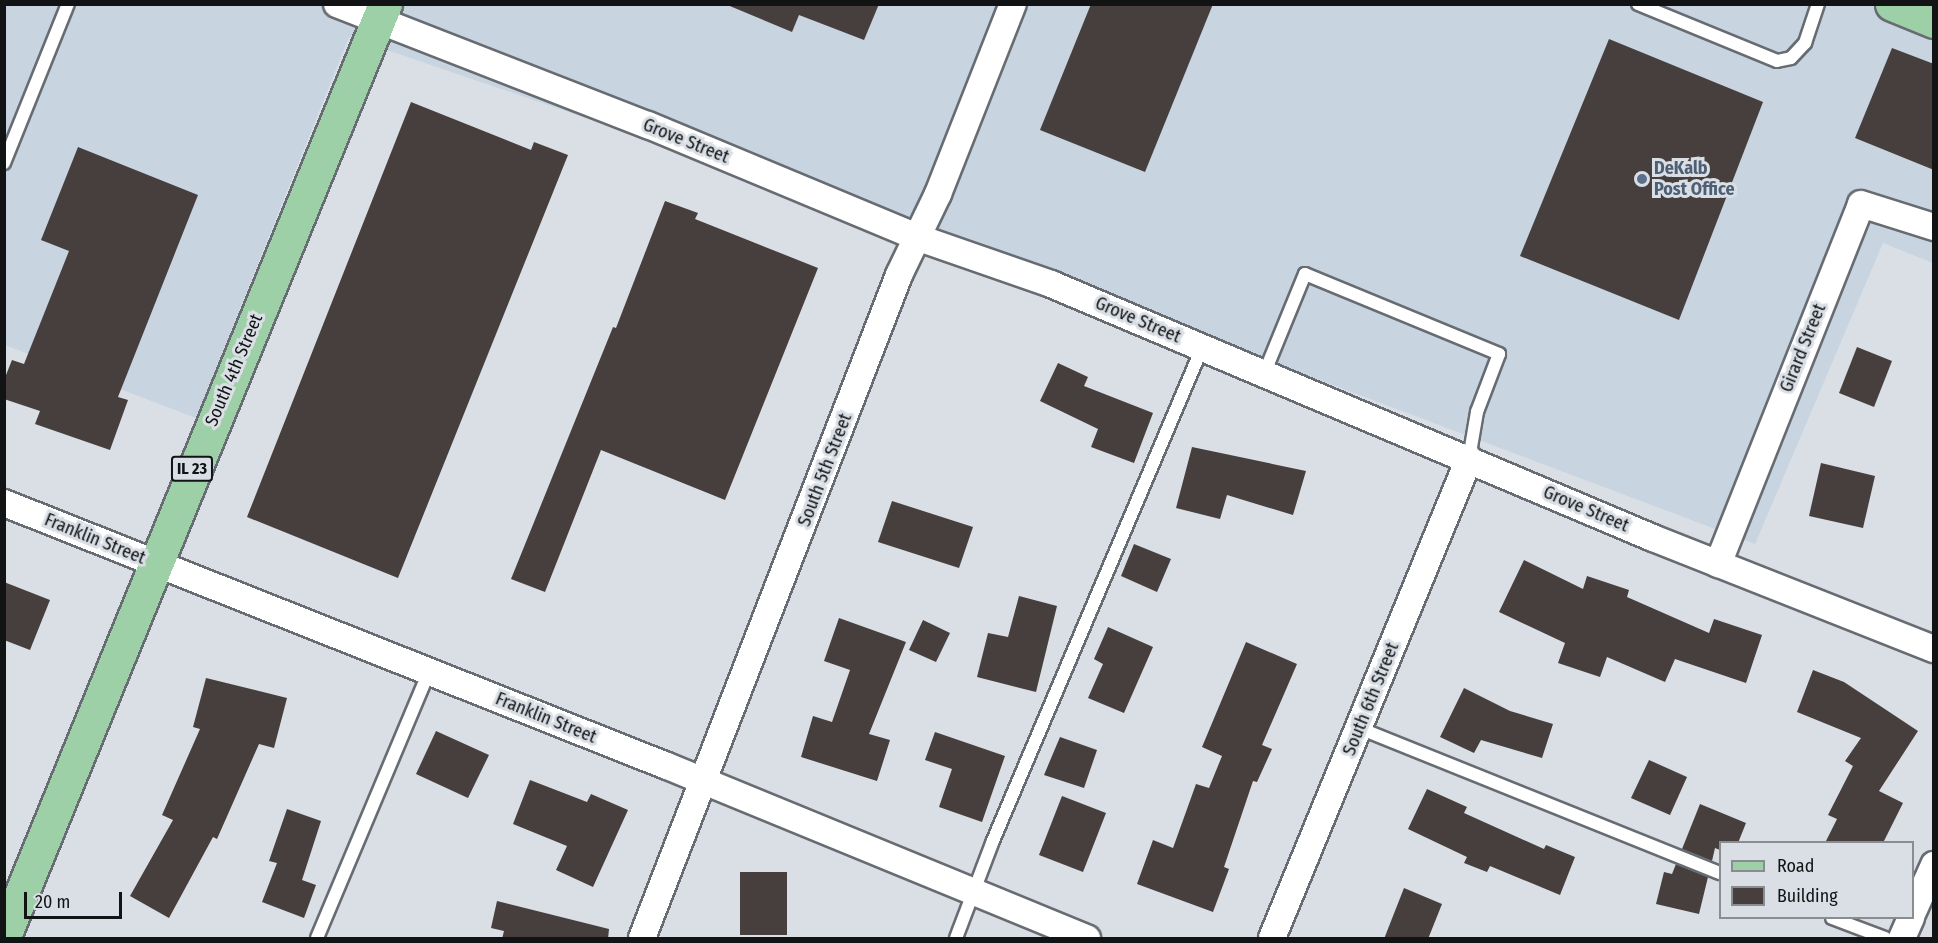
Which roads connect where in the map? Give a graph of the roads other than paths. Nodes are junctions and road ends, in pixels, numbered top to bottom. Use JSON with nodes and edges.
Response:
{"nodes":[{"id":1,"x":68,"y":4,"type":"edge"},
{"id":2,"x":337,"y":4,"type":"edge"},
{"id":3,"x":1013,"y":4,"type":"edge"},
{"id":4,"x":1638,"y":4,"type":"edge"},
{"id":5,"x":1818,"y":4,"type":"edge"},
{"id":6,"x":1892,"y":4,"type":"edge"},
{"id":7,"x":382,"y":13,"type":"edge"},
{"id":8,"x":1934,"y":21,"type":"edge"},
{"id":9,"x":4,"y":163,"type":"edge"},
{"id":10,"x":1934,"y":227,"type":"edge"},
{"id":11,"x":919,"y":238,"type":"junction"},
{"id":12,"x":1202,"y":348,"type":"junction"},
{"id":13,"x":1264,"y":374,"type":"junction"},
{"id":14,"x":1469,"y":459,"type":"junction"},
{"id":15,"x":4,"y":503,"type":"edge"},
{"id":16,"x":156,"y":564,"type":"junction"},
{"id":17,"x":1718,"y":564,"type":"junction"},
{"id":18,"x":1934,"y":649,"type":"edge"},
{"id":19,"x":429,"y":672,"type":"junction"},
{"id":20,"x":1359,"y":728,"type":"junction"},
{"id":21,"x":705,"y":782,"type":"junction"},
{"id":22,"x":1934,"y":865,"type":"edge"},
{"id":23,"x":1719,"y":873,"type":"edge"},
{"id":24,"x":976,"y":893,"type":"junction"},
{"id":25,"x":1914,"y":911,"type":"edge"},
{"id":26,"x":1835,"y":919,"type":"edge"},
{"id":27,"x":1911,"y":919,"type":"edge"},
{"id":28,"x":4,"y":936,"type":"edge"},
{"id":29,"x":317,"y":939,"type":"edge"},
{"id":30,"x":642,"y":939,"type":"edge"},
{"id":31,"x":956,"y":939,"type":"edge"},
{"id":32,"x":1086,"y":939,"type":"edge"},
{"id":33,"x":1272,"y":939,"type":"edge"},
{"id":34,"x":1885,"y":939,"type":"edge"},
{"id":35,"x":1902,"y":939,"type":"edge"}],
"edges":[{"from":1,"to":9,"type":"lane"},
{"from":2,"to":7,"type":"street","name":"Grove Street"},
{"from":3,"to":11,"type":"street","name":"South 5th Street"},
{"from":4,"to":5,"type":"lane"},
{"from":6,"to":8,"type":"main road"},
{"from":7,"to":11,"type":"street","name":"Grove Street"},
{"from":7,"to":16,"type":"main road","name":"South 4th Street","number":"IL 23"},
{"from":10,"to":17,"type":"street","name":"Girard Street"},
{"from":11,"to":12,"type":"street","name":"Grove Street"},
{"from":11,"to":21,"type":"street","name":"South 5th Street"},
{"from":12,"to":13,"type":"street","name":"Grove Street"},
{"from":12,"to":24,"type":"lane"},
{"from":13,"to":14,"type":"street","name":"Grove Street"},
{"from":13,"to":14,"type":"lane"},
{"from":14,"to":17,"type":"street","name":"Grove Street"},
{"from":14,"to":20,"type":"street","name":"South 6th Street"},
{"from":15,"to":16,"type":"street","name":"Franklin Street"},
{"from":16,"to":19,"type":"street","name":"Franklin Street"},
{"from":16,"to":28,"type":"main road","name":"South 4th Street","number":"IL 23"},
{"from":17,"to":18,"type":"street","name":"Grove Street"},
{"from":19,"to":21,"type":"street","name":"Franklin Street"},
{"from":19,"to":29,"type":"lane"},
{"from":20,"to":23,"type":"lane"},
{"from":20,"to":33,"type":"street","name":"South 6th Street"},
{"from":21,"to":24,"type":"street","name":"Franklin Street"},
{"from":21,"to":30,"type":"street","name":"South 5th Street"},
{"from":22,"to":25,"type":"street"},
{"from":24,"to":31,"type":"lane"},
{"from":24,"to":32,"type":"street","name":"Franklin Street"},
{"from":26,"to":34,"type":"lane"},
{"from":27,"to":35,"type":"street"}]}
